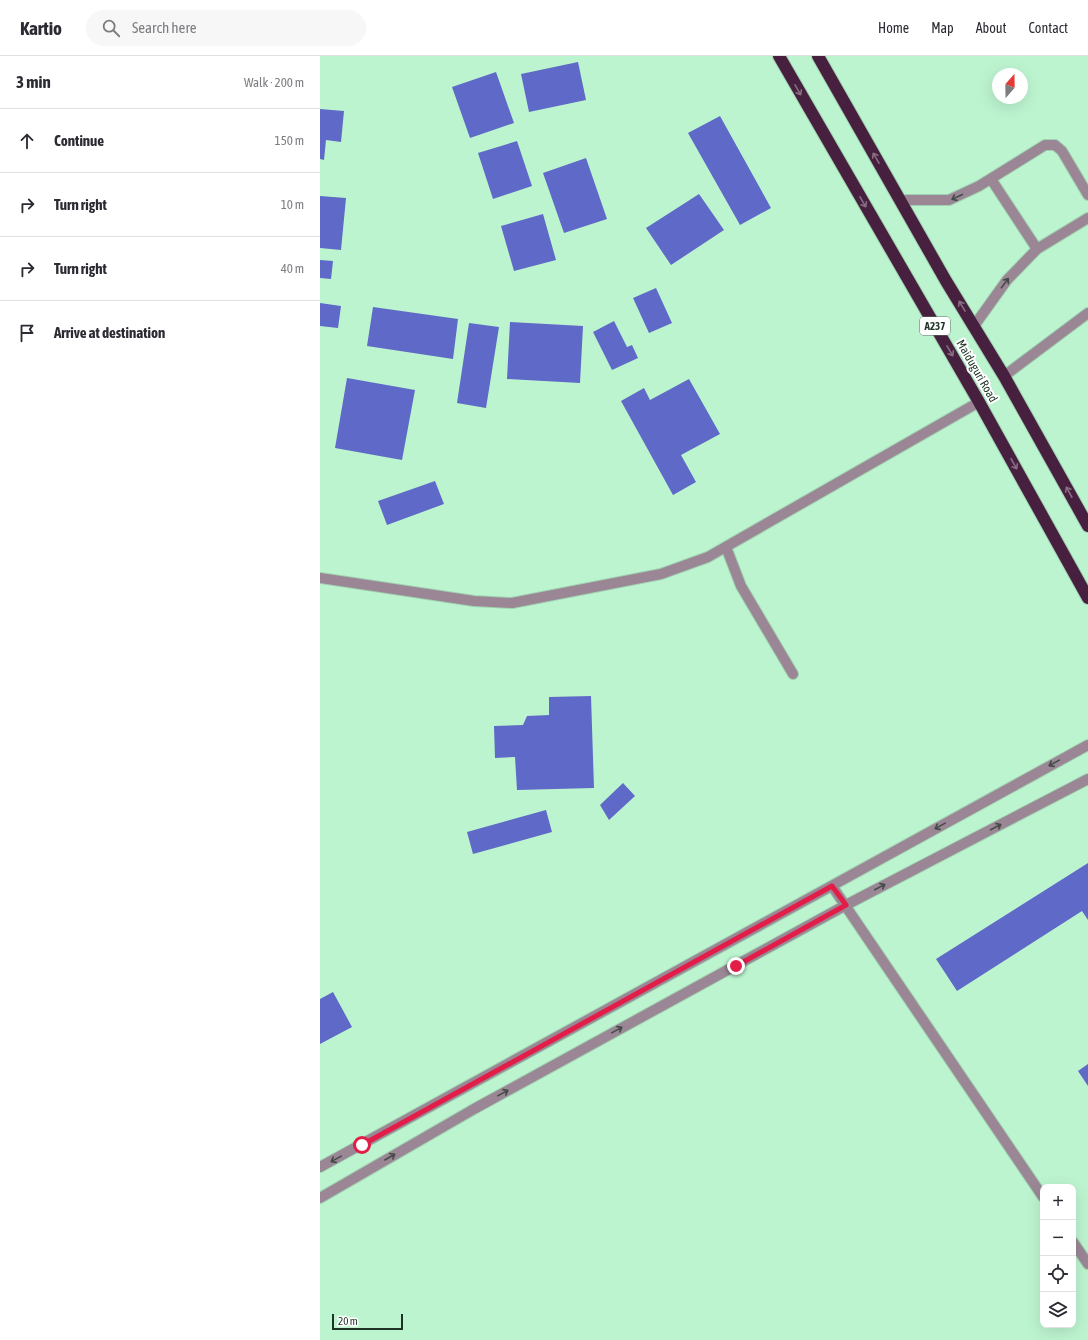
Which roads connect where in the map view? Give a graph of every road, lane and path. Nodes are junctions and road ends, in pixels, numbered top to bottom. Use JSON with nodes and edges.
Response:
{"nodes":[{"id":1,"x":779,"y":56,"type":"edge"},
{"id":2,"x":818,"y":56,"type":"edge"},
{"id":3,"x":991,"y":179,"type":"junction"},
{"id":4,"x":1088,"y":195,"type":"edge"},
{"id":5,"x":900,"y":200,"type":"junction"},
{"id":6,"x":1088,"y":218,"type":"edge"},
{"id":7,"x":1036,"y":249,"type":"junction"},
{"id":8,"x":1088,"y":313,"type":"edge"},
{"id":9,"x":974,"y":326,"type":"junction"},
{"id":10,"x":1004,"y":376,"type":"junction"},
{"id":11,"x":979,"y":402,"type":"junction"},
{"id":12,"x":1088,"y":526,"type":"edge"},
{"id":13,"x":726,"y":547,"type":"junction"},
{"id":14,"x":320,"y":578,"type":"edge"},
{"id":15,"x":1088,"y":598,"type":"edge"},
{"id":16,"x":793,"y":674,"type":"dead end"},
{"id":17,"x":1088,"y":745,"type":"edge"},
{"id":18,"x":1088,"y":779,"type":"edge"},
{"id":19,"x":832,"y":886,"type":"junction"},
{"id":20,"x":846,"y":905,"type":"junction"},
{"id":21,"x":320,"y":1167,"type":"edge"},
{"id":22,"x":1040,"y":1193,"type":"edge"},
{"id":23,"x":320,"y":1198,"type":"edge"},
{"id":24,"x":1076,"y":1246,"type":"edge"},
{"id":25,"x":1088,"y":1264,"type":"edge"}],
"edges":[{"from":1,"to":11,"type":"highway","name":"Maiduguri Road","number":"A237","one_way":true},
{"from":5,"to":2,"type":"highway","name":"Maiduguri Road","number":"A237","one_way":true},
{"from":3,"to":4,"type":"street"},
{"from":3,"to":5,"type":"street","one_way":true},
{"from":3,"to":7,"type":"street"},
{"from":9,"to":5,"type":"highway","name":"Maiduguri Road","number":"A237","one_way":true},
{"from":6,"to":7,"type":"street"},
{"from":9,"to":7,"type":"street","one_way":true},
{"from":8,"to":10,"type":"street"},
{"from":9,"to":10,"type":"highway","name":"Maiduguri Road","number":"A237"},
{"from":12,"to":10,"type":"highway","name":"Maiduguri Road","number":"A237","one_way":true},
{"from":11,"to":13,"type":"street"},
{"from":11,"to":15,"type":"highway","name":"Maiduguri Road","number":"A237","one_way":true},
{"from":13,"to":14,"type":"street"},
{"from":13,"to":16,"type":"street"},
{"from":17,"to":19,"type":"street","one_way":true},
{"from":20,"to":18,"type":"street","one_way":true},
{"from":19,"to":20,"type":"street"},
{"from":19,"to":21,"type":"street","one_way":true},
{"from":20,"to":22,"type":"street"},
{"from":23,"to":20,"type":"street","one_way":true},
{"from":24,"to":25,"type":"street"}]}
